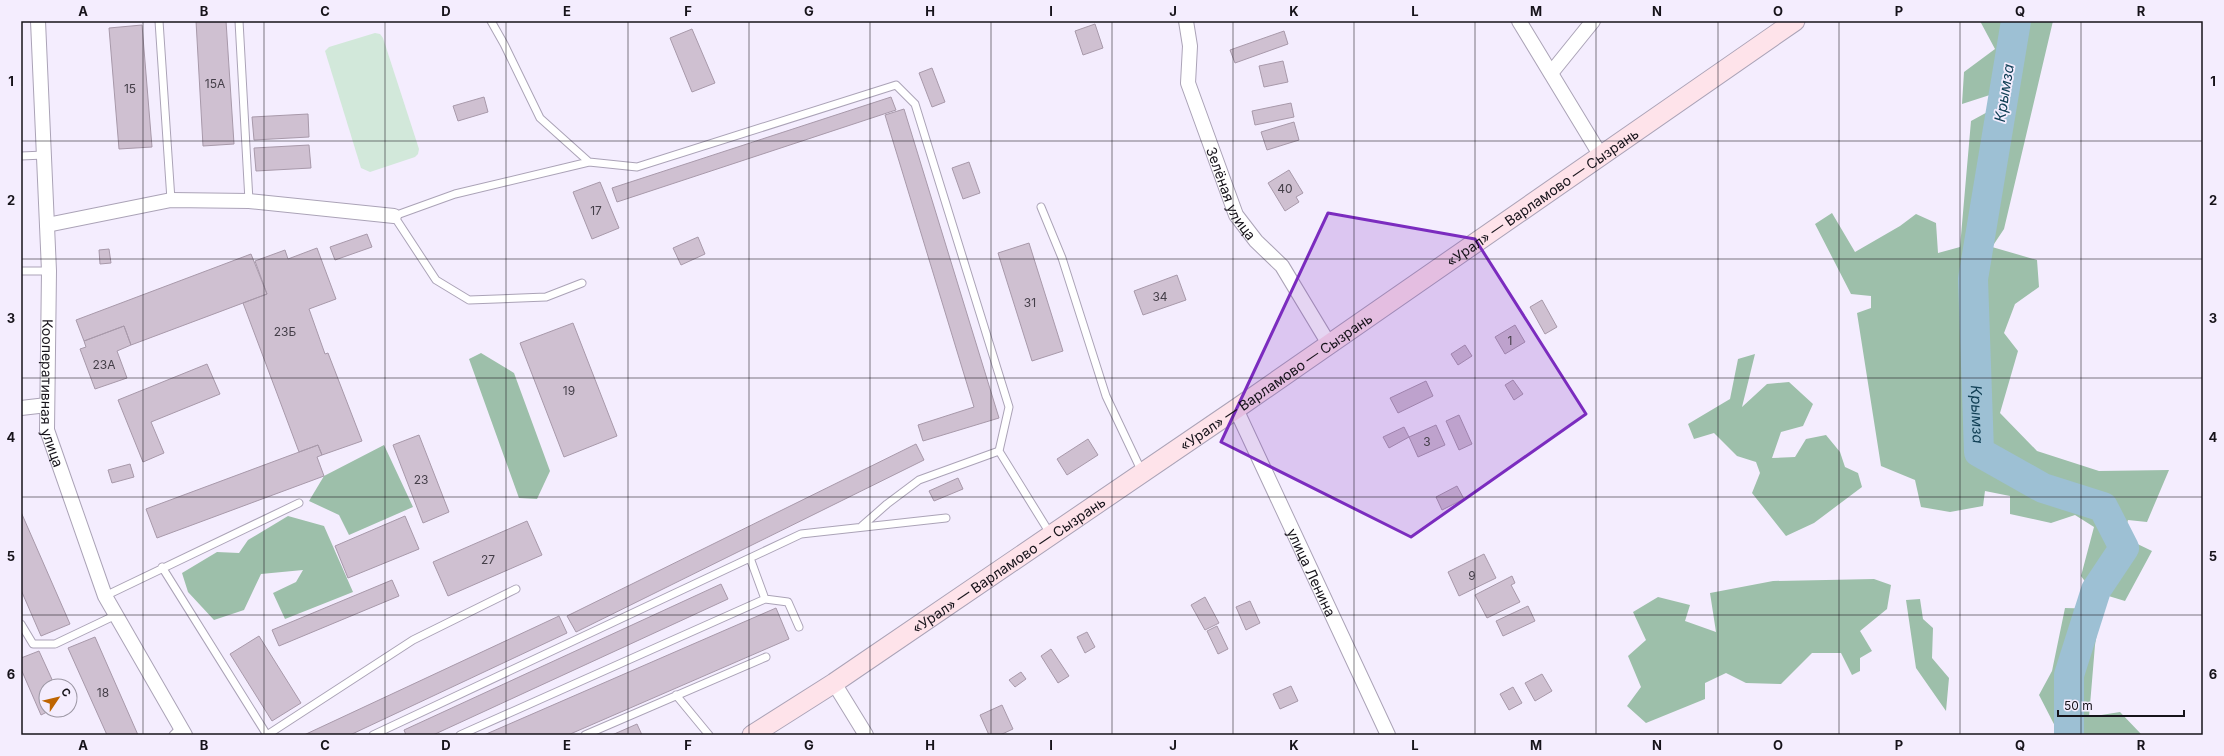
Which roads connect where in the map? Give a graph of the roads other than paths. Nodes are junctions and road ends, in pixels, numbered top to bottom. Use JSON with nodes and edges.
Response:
{"nodes":[{"id":1,"x":38,"y":21,"type":"edge"},
{"id":2,"x":159,"y":21,"type":"edge"},
{"id":3,"x":239,"y":21,"type":"edge"},
{"id":4,"x":491,"y":21,"type":"edge"},
{"id":5,"x":1186,"y":21,"type":"edge"},
{"id":6,"x":1519,"y":21,"type":"edge"},
{"id":7,"x":1593,"y":21,"type":"edge"},
{"id":8,"x":1795,"y":21,"type":"edge"},
{"id":9,"x":1551,"y":73,"type":"junction"},
{"id":10,"x":44,"y":155,"type":"junction"},
{"id":11,"x":21,"y":156,"type":"edge"},
{"id":12,"x":1601,"y":156,"type":"junction"},
{"id":13,"x":589,"y":162,"type":"junction"},
{"id":14,"x":170,"y":200,"type":"junction"},
{"id":15,"x":249,"y":201,"type":"junction"},
{"id":16,"x":1041,"y":207,"type":"dead end"},
{"id":17,"x":394,"y":216,"type":"junction"},
{"id":18,"x":47,"y":225,"type":"junction"},
{"id":19,"x":21,"y":271,"type":"edge"},
{"id":20,"x":49,"y":271,"type":"junction"},
{"id":21,"x":582,"y":283,"type":"dead end"},
{"id":22,"x":1329,"y":344,"type":"junction"},
{"id":23,"x":47,"y":405,"type":"junction"},
{"id":24,"x":21,"y":408,"type":"edge"},
{"id":25,"x":1236,"y":409,"type":"junction"},
{"id":26,"x":1000,"y":451,"type":"junction"},
{"id":27,"x":1142,"y":472,"type":"junction"},
{"id":28,"x":299,"y":503,"type":"dead end"},
{"id":29,"x":946,"y":518,"type":"dead end"},
{"id":30,"x":862,"y":526,"type":"junction"},
{"id":31,"x":1051,"y":535,"type":"junction"},
{"id":32,"x":750,"y":558,"type":"junction"},
{"id":33,"x":162,"y":567,"type":"junction"},
{"id":34,"x":516,"y":589,"type":"dead end"},
{"id":35,"x":105,"y":596,"type":"junction"},
{"id":36,"x":765,"y":599,"type":"junction"},
{"id":37,"x":116,"y":616,"type":"junction"},
{"id":38,"x":21,"y":624,"type":"edge"},
{"id":39,"x":799,"y":627,"type":"dead end"},
{"id":40,"x":766,"y":657,"type":"dead end"},
{"id":41,"x":834,"y":682,"type":"junction"},
{"id":42,"x":676,"y":695,"type":"junction"},
{"id":43,"x":180,"y":733,"type":"edge"},
{"id":44,"x":267,"y":735,"type":"edge"},
{"id":45,"x":373,"y":735,"type":"edge"},
{"id":46,"x":460,"y":735,"type":"edge"},
{"id":47,"x":585,"y":735,"type":"edge"},
{"id":48,"x":709,"y":735,"type":"edge"},
{"id":49,"x":752,"y":735,"type":"edge"},
{"id":50,"x":866,"y":735,"type":"edge"},
{"id":51,"x":1388,"y":735,"type":"edge"}],
"edges":[{"from":1,"to":10,"type":"street","name":"Кооперативная улица"},
{"from":2,"to":14,"type":"lane"},
{"from":3,"to":15,"type":"lane"},
{"from":4,"to":13,"type":"lane"},
{"from":5,"to":22,"type":"street","name":"Зелёная улица"},
{"from":6,"to":9,"type":"street"},
{"from":7,"to":9,"type":"street"},
{"from":8,"to":12,"type":"main road","name":"«Урал» — Варламово — Сызрань"},
{"from":9,"to":12,"type":"street"},
{"from":10,"to":11,"type":"lane"},
{"from":10,"to":18,"type":"street","name":"Кооперативная улица"},
{"from":12,"to":22,"type":"main road","name":"«Урал» — Варламово — Сызрань"},
{"from":13,"to":17,"type":"lane"},
{"from":13,"to":26,"type":"lane"},
{"from":14,"to":15,"type":"street"},
{"from":14,"to":18,"type":"street"},
{"from":15,"to":17,"type":"street"},
{"from":16,"to":27,"type":"lane"},
{"from":17,"to":21,"type":"lane"},
{"from":18,"to":20,"type":"street","name":"Кооперативная улица"},
{"from":19,"to":20,"type":"lane"},
{"from":20,"to":23,"type":"street","name":"Кооперативная улица"},
{"from":22,"to":25,"type":"main road","name":"«Урал» — Варламово — Сызрань"},
{"from":23,"to":24,"type":"street"},
{"from":23,"to":35,"type":"street","name":"Кооперативная улица"},
{"from":25,"to":27,"type":"main road","name":"«Урал» — Варламово — Сызрань"},
{"from":25,"to":51,"type":"street","name":"улица Ленина"},
{"from":26,"to":30,"type":"lane"},
{"from":26,"to":31,"type":"lane"},
{"from":27,"to":31,"type":"main road","name":"«Урал» — Варламово — Сызрань"},
{"from":28,"to":33,"type":"lane"},
{"from":29,"to":30,"type":"lane"},
{"from":30,"to":32,"type":"lane"},
{"from":31,"to":41,"type":"main road","name":"«Урал» — Варламово — Сызрань"},
{"from":32,"to":36,"type":"lane"},
{"from":32,"to":45,"type":"lane"},
{"from":33,"to":35,"type":"lane"},
{"from":33,"to":44,"type":"lane"},
{"from":34,"to":44,"type":"lane"},
{"from":35,"to":37,"type":"street","name":"Кооперативная улица"},
{"from":36,"to":39,"type":"lane"},
{"from":36,"to":46,"type":"lane"},
{"from":37,"to":38,"type":"lane"},
{"from":37,"to":43,"type":"street","name":"Кооперативная улица"},
{"from":40,"to":42,"type":"lane"},
{"from":41,"to":49,"type":"main road","name":"«Урал» — Варламово — Сызрань"},
{"from":41,"to":50,"type":"street"},
{"from":42,"to":47,"type":"lane"},
{"from":42,"to":48,"type":"lane"}]}
